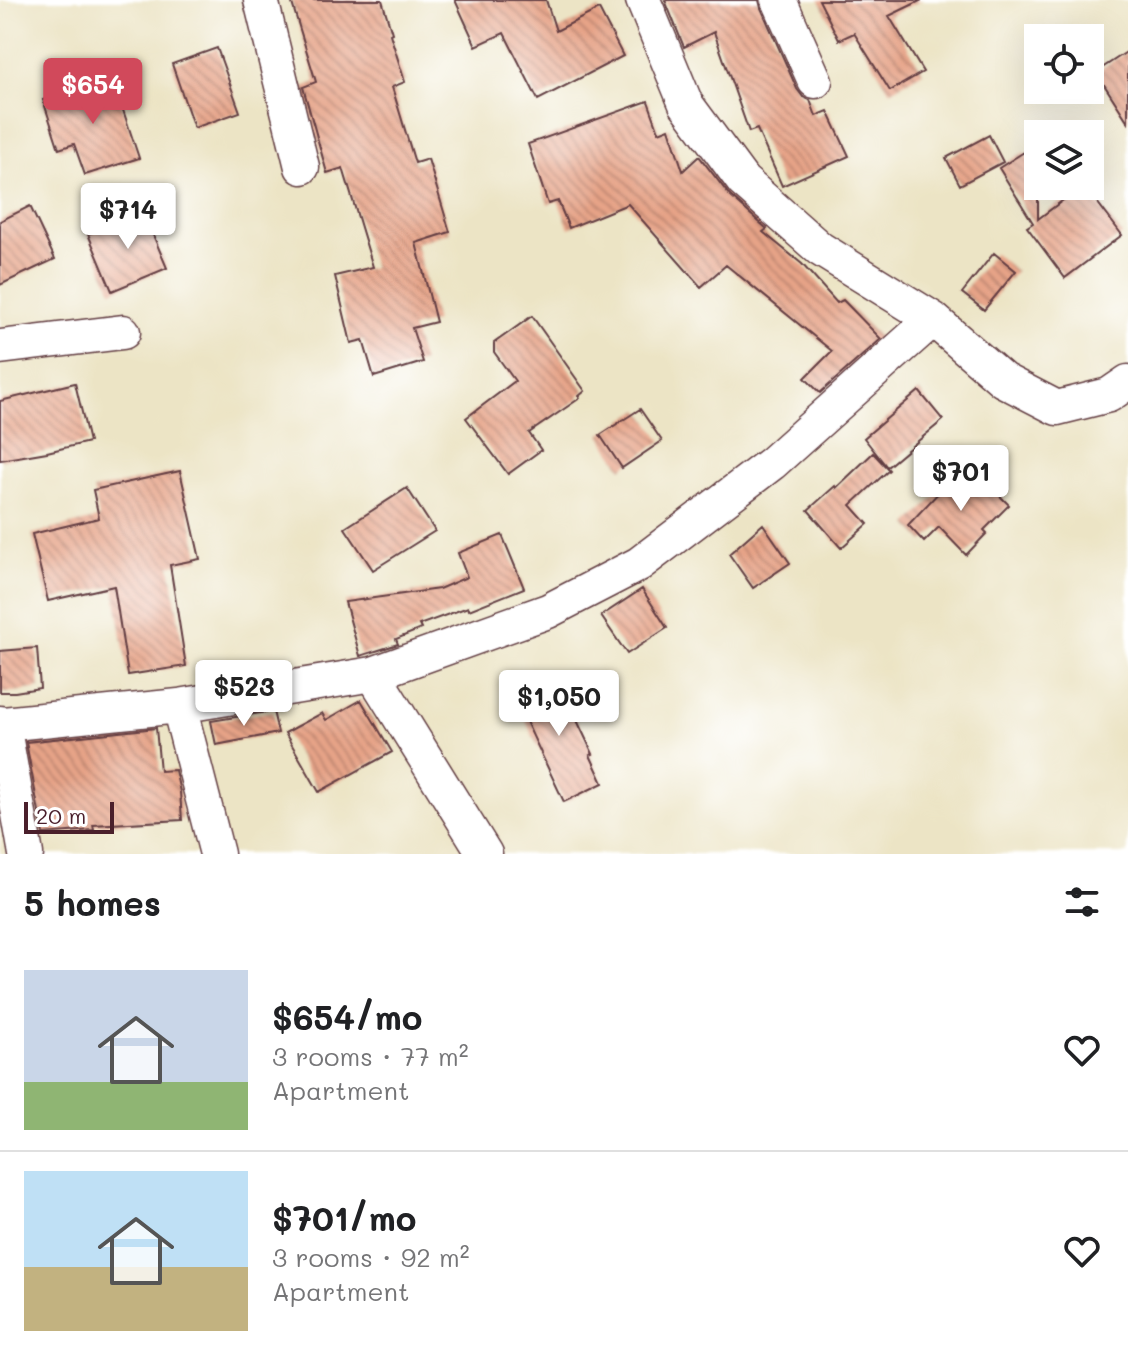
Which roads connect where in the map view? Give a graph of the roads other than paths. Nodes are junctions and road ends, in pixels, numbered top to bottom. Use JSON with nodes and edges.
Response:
{"nodes":[{"id":1,"x":261,"y":0,"type":"edge"},
{"id":2,"x":643,"y":0,"type":"edge"},
{"id":3,"x":779,"y":0,"type":"edge"},
{"id":4,"x":815,"y":81,"type":"dead end"},
{"id":5,"x":302,"y":167,"type":"dead end"},
{"id":6,"x":933,"y":319,"type":"junction"},
{"id":7,"x":123,"y":332,"type":"dead end"},
{"id":8,"x":0,"y":347,"type":"edge"},
{"id":9,"x":1128,"y":382,"type":"edge"},
{"id":10,"x":373,"y":674,"type":"junction"},
{"id":11,"x":179,"y":706,"type":"junction"},
{"id":12,"x":1,"y":723,"type":"edge"},
{"id":13,"x":26,"y":854,"type":"edge"},
{"id":14,"x":217,"y":854,"type":"edge"},
{"id":15,"x":485,"y":854,"type":"edge"}],
"edges":[{"from":1,"to":5,"type":"street"},
{"from":2,"to":6,"type":"street"},
{"from":3,"to":4,"type":"street"},
{"from":6,"to":9,"type":"street"},
{"from":6,"to":10,"type":"street"},
{"from":7,"to":8,"type":"street"},
{"from":10,"to":11,"type":"street"},
{"from":10,"to":15,"type":"street"},
{"from":11,"to":12,"type":"street"},
{"from":11,"to":14,"type":"street"},
{"from":12,"to":13,"type":"street"}]}
